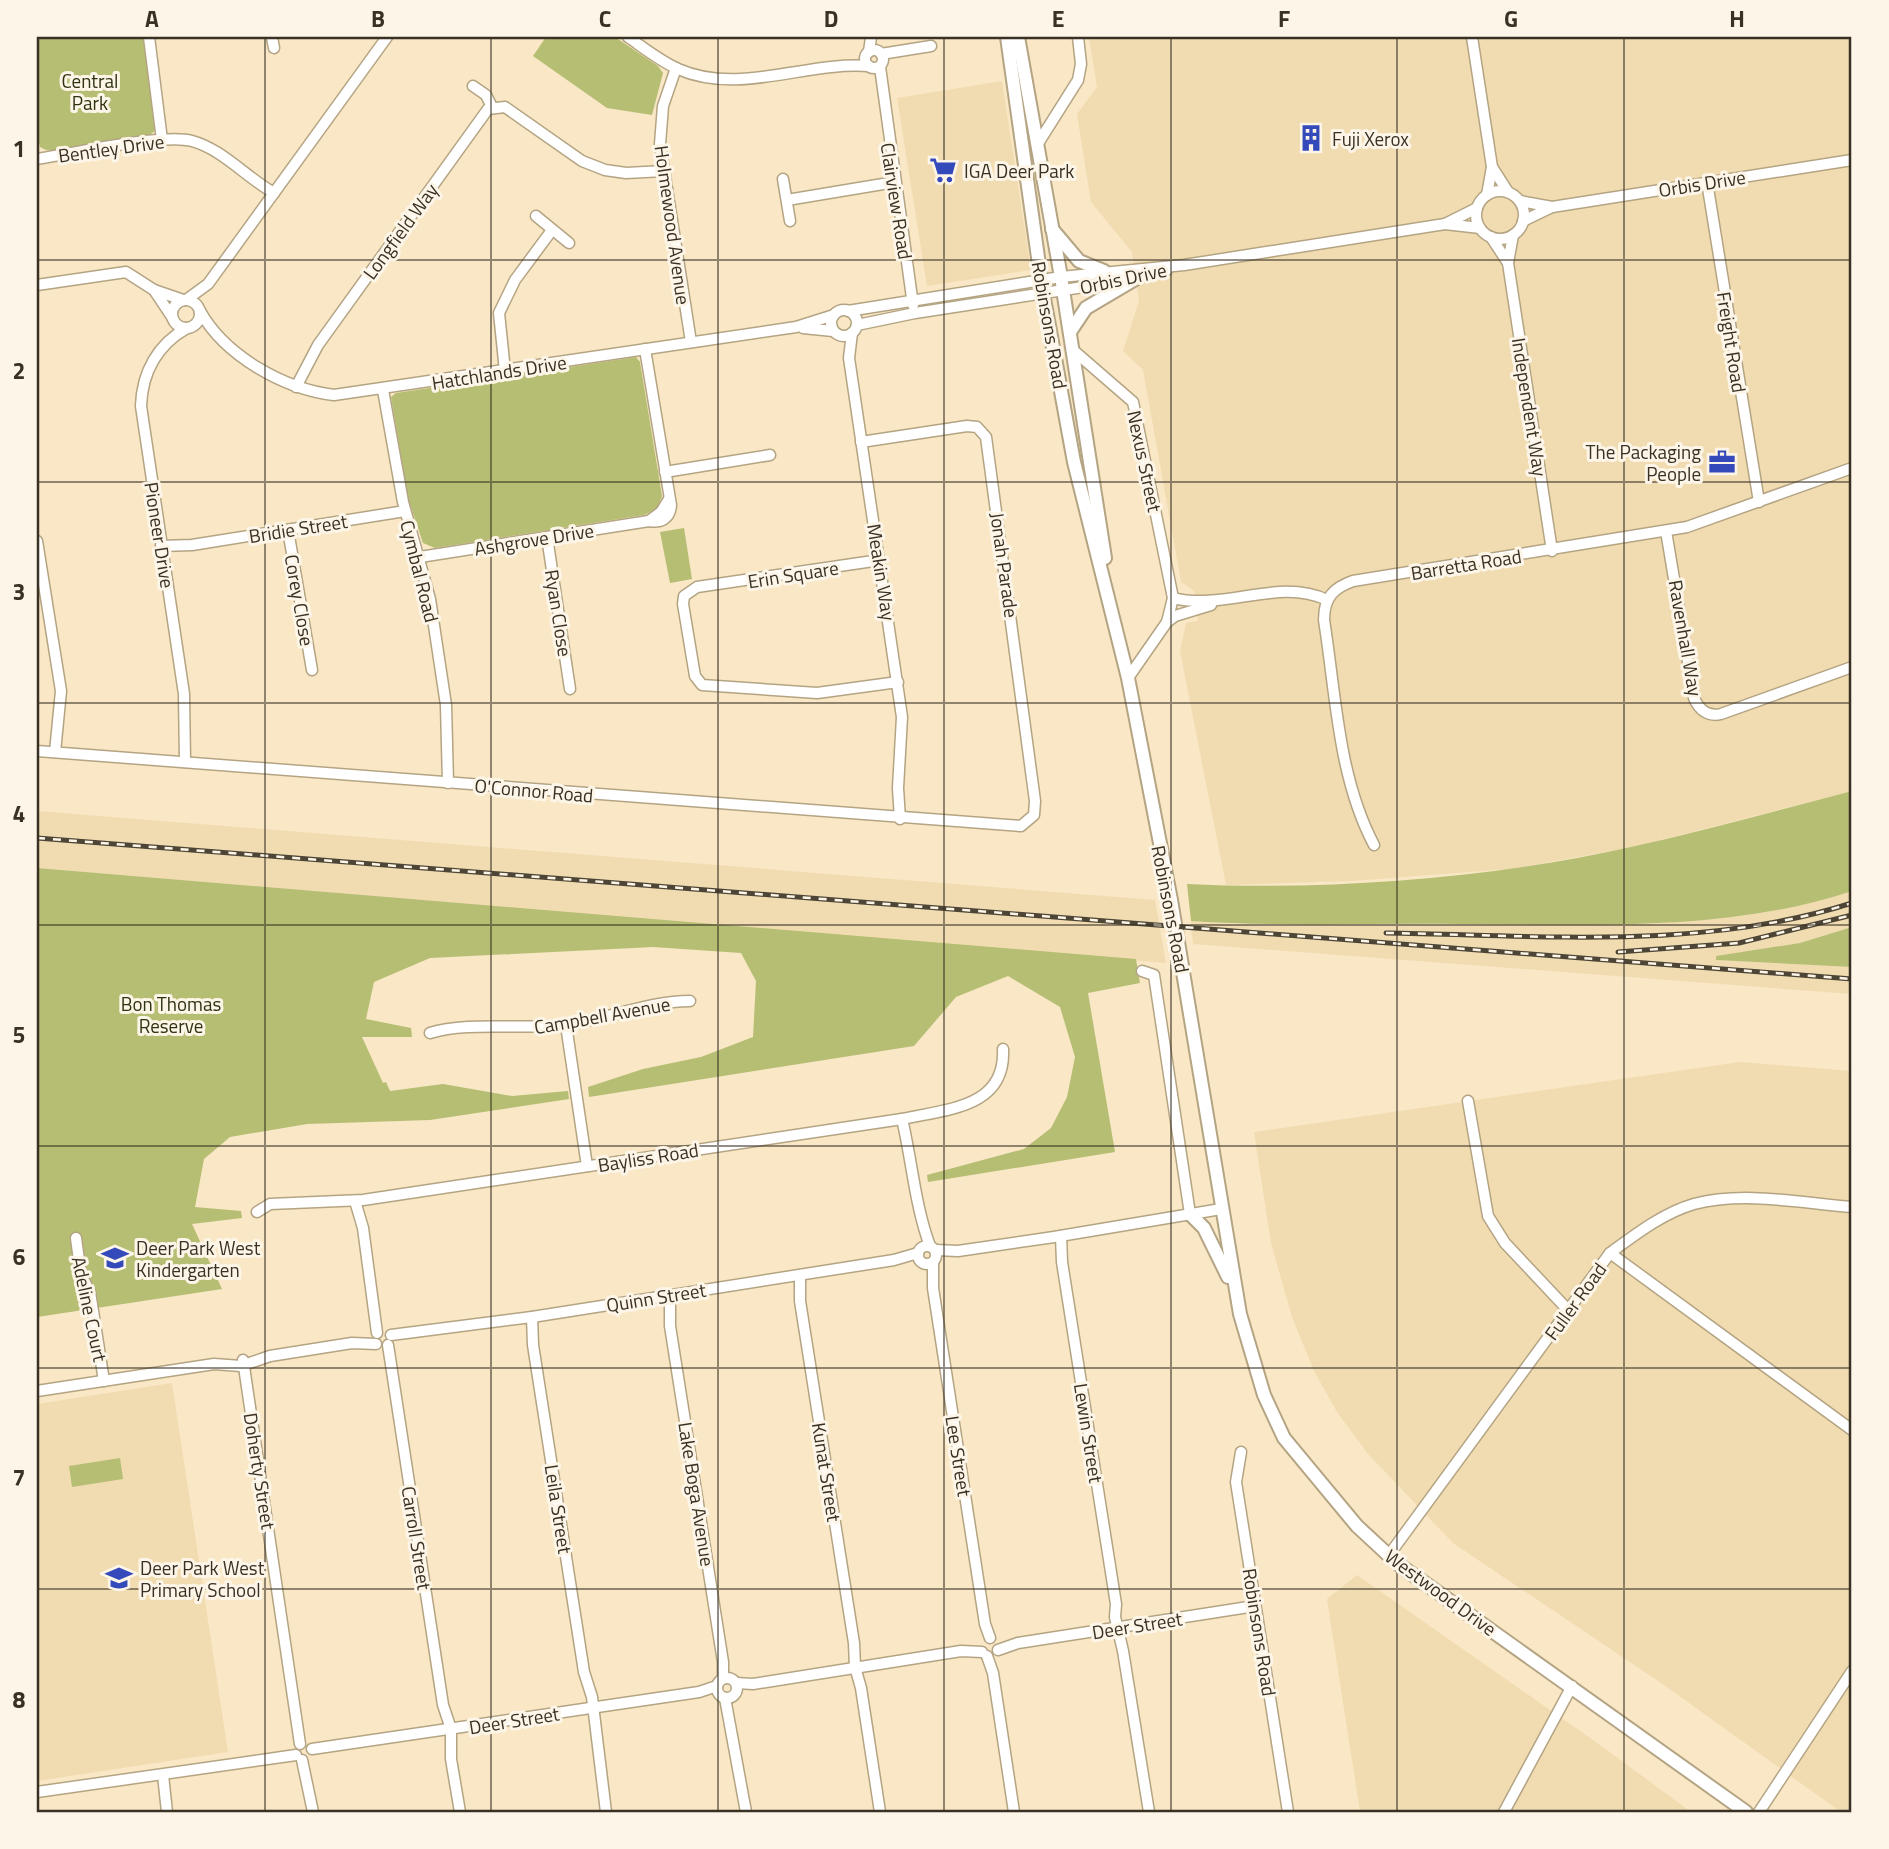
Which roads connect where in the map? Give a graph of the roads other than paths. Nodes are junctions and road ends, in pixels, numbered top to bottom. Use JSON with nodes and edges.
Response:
{"nodes":[{"id":1,"x":149,"y":37,"type":"edge"},
{"id":2,"x":272,"y":37,"type":"edge"},
{"id":3,"x":387,"y":37,"type":"edge"},
{"id":4,"x":628,"y":37,"type":"edge"},
{"id":5,"x":872,"y":37,"type":"edge"},
{"id":6,"x":1007,"y":37,"type":"edge"},
{"id":7,"x":1018,"y":37,"type":"edge"},
{"id":8,"x":1077,"y":37,"type":"edge"},
{"id":9,"x":1472,"y":37,"type":"edge"},
{"id":10,"x":931,"y":46,"type":"dead end"},
{"id":11,"x":274,"y":48,"type":"dead end"},
{"id":12,"x":875,"y":59,"type":"junction"},
{"id":13,"x":676,"y":68,"type":"junction"},
{"id":14,"x":473,"y":86,"type":"dead end"},
{"id":15,"x":492,"y":107,"type":"junction"},
{"id":16,"x":165,"y":139,"type":"junction"},
{"id":17,"x":1037,"y":145,"type":"junction"},
{"id":18,"x":37,"y":159,"type":"edge"},
{"id":19,"x":1852,"y":160,"type":"edge"},
{"id":20,"x":1492,"y":167,"type":"junction"},
{"id":21,"x":664,"y":171,"type":"junction"},
{"id":22,"x":783,"y":179,"type":"dead end"},
{"id":23,"x":895,"y":182,"type":"junction"},
{"id":24,"x":1707,"y":182,"type":"junction"},
{"id":25,"x":1508,"y":192,"type":"junction"},
{"id":26,"x":272,"y":195,"type":"junction"},
{"id":27,"x":1486,"y":195,"type":"junction"},
{"id":28,"x":787,"y":200,"type":"junction"},
{"id":29,"x":1520,"y":201,"type":"junction"},
{"id":30,"x":1552,"y":207,"type":"junction"},
{"id":31,"x":1477,"y":208,"type":"junction"},
{"id":32,"x":536,"y":216,"type":"dead end"},
{"id":33,"x":790,"y":221,"type":"dead end"},
{"id":34,"x":1523,"y":221,"type":"junction"},
{"id":35,"x":1445,"y":224,"type":"junction"},
{"id":36,"x":1052,"y":229,"type":"junction"},
{"id":37,"x":1480,"y":229,"type":"junction"},
{"id":38,"x":552,"y":230,"type":"junction"},
{"id":39,"x":1513,"y":235,"type":"junction"},
{"id":40,"x":1491,"y":237,"type":"junction"},
{"id":41,"x":569,"y":243,"type":"dead end"},
{"id":42,"x":1508,"y":263,"type":"junction"},
{"id":43,"x":1184,"y":265,"type":"junction"},
{"id":44,"x":1104,"y":271,"type":"junction"},
{"id":45,"x":1135,"y":279,"type":"junction"},
{"id":46,"x":1062,"y":283,"type":"junction"},
{"id":47,"x":208,"y":284,"type":"junction"},
{"id":48,"x":37,"y":285,"type":"edge"},
{"id":49,"x":1042,"y":287,"type":"junction"},
{"id":50,"x":154,"y":290,"type":"junction"},
{"id":51,"x":184,"y":300,"type":"junction"},
{"id":52,"x":913,"y":302,"type":"junction"},
{"id":53,"x":200,"y":310,"type":"junction"},
{"id":54,"x":848,"y":311,"type":"junction"},
{"id":55,"x":915,"y":313,"type":"junction"},
{"id":56,"x":834,"y":315,"type":"junction"},
{"id":57,"x":173,"y":318,"type":"junction"},
{"id":58,"x":796,"y":327,"type":"junction"},
{"id":59,"x":189,"y":328,"type":"junction"},
{"id":60,"x":855,"y":329,"type":"junction"},
{"id":61,"x":1070,"y":332,"type":"junction"},
{"id":62,"x":835,"y":333,"type":"junction"},
{"id":63,"x":217,"y":336,"type":"junction"},
{"id":64,"x":165,"y":342,"type":"junction"},
{"id":65,"x":691,"y":342,"type":"junction"},
{"id":66,"x":645,"y":349,"type":"junction"},
{"id":67,"x":1073,"y":350,"type":"junction"},
{"id":68,"x":849,"y":358,"type":"junction"},
{"id":69,"x":505,"y":371,"type":"junction"},
{"id":70,"x":300,"y":389,"type":"junction"},
{"id":71,"x":383,"y":390,"type":"junction"},
{"id":72,"x":861,"y":442,"type":"junction"},
{"id":73,"x":770,"y":455,"type":"dead end"},
{"id":74,"x":1852,"y":468,"type":"edge"},
{"id":75,"x":665,"y":472,"type":"junction"},
{"id":76,"x":1759,"y":502,"type":"junction"},
{"id":77,"x":405,"y":511,"type":"junction"},
{"id":78,"x":288,"y":530,"type":"junction"},
{"id":79,"x":1667,"y":531,"type":"junction"},
{"id":80,"x":547,"y":537,"type":"junction"},
{"id":81,"x":37,"y":541,"type":"edge"},
{"id":82,"x":162,"y":550,"type":"junction"},
{"id":83,"x":1552,"y":551,"type":"junction"},
{"id":84,"x":420,"y":557,"type":"junction"},
{"id":85,"x":880,"y":560,"type":"junction"},
{"id":86,"x":1173,"y":598,"type":"junction"},
{"id":87,"x":1327,"y":600,"type":"junction"},
{"id":88,"x":1222,"y":601,"type":"junction"},
{"id":89,"x":1113,"y":610,"type":"junction"},
{"id":90,"x":1167,"y":622,"type":"junction"},
{"id":91,"x":1852,"y":667,"type":"edge"},
{"id":92,"x":312,"y":670,"type":"dead end"},
{"id":93,"x":1128,"y":678,"type":"junction"},
{"id":94,"x":898,"y":682,"type":"junction"},
{"id":95,"x":570,"y":689,"type":"dead end"},
{"id":96,"x":37,"y":751,"type":"edge"},
{"id":97,"x":55,"y":752,"type":"junction"},
{"id":98,"x":181,"y":762,"type":"junction"},
{"id":99,"x":443,"y":783,"type":"junction"},
{"id":100,"x":895,"y":818,"type":"junction"},
{"id":101,"x":1030,"y":821,"type":"joint"},
{"id":102,"x":1374,"y":845,"type":"dead end"},
{"id":103,"x":1142,"y":971,"type":"dead end"},
{"id":104,"x":690,"y":1001,"type":"dead end"},
{"id":105,"x":566,"y":1025,"type":"junction"},
{"id":106,"x":430,"y":1033,"type":"dead end"},
{"id":107,"x":1003,"y":1049,"type":"dead end"},
{"id":108,"x":1468,"y":1101,"type":"dead end"},
{"id":109,"x":906,"y":1118,"type":"junction"},
{"id":110,"x":587,"y":1166,"type":"junction"},
{"id":111,"x":359,"y":1201,"type":"junction"},
{"id":112,"x":1852,"y":1207,"type":"edge"},
{"id":113,"x":1221,"y":1209,"type":"junction"},
{"id":114,"x":257,"y":1212,"type":"dead end"},
{"id":115,"x":1189,"y":1214,"type":"junction"},
{"id":116,"x":1058,"y":1236,"type":"junction"},
{"id":117,"x":76,"y":1238,"type":"dead end"},
{"id":118,"x":1610,"y":1253,"type":"junction"},
{"id":119,"x":927,"y":1255,"type":"junction"},
{"id":120,"x":796,"y":1276,"type":"junction"},
{"id":121,"x":665,"y":1296,"type":"junction"},
{"id":122,"x":1238,"y":1304,"type":"junction"},
{"id":123,"x":1568,"y":1310,"type":"junction"},
{"id":124,"x":529,"y":1317,"type":"junction"},
{"id":125,"x":383,"y":1339,"type":"junction"},
{"id":126,"x":243,"y":1364,"type":"junction"},
{"id":127,"x":104,"y":1381,"type":"junction"},
{"id":128,"x":37,"y":1391,"type":"edge"},
{"id":129,"x":1852,"y":1430,"type":"edge"},
{"id":130,"x":1241,"y":1452,"type":"dead end"},
{"id":131,"x":1389,"y":1555,"type":"junction"},
{"id":132,"x":1255,"y":1606,"type":"junction"},
{"id":133,"x":1120,"y":1627,"type":"junction"},
{"id":134,"x":989,"y":1647,"type":"junction"},
{"id":135,"x":858,"y":1667,"type":"junction"},
{"id":136,"x":1852,"y":1671,"type":"edge"},
{"id":137,"x":1572,"y":1686,"type":"junction"},
{"id":138,"x":727,"y":1688,"type":"junction"},
{"id":139,"x":590,"y":1708,"type":"junction"},
{"id":140,"x":447,"y":1730,"type":"junction"},
{"id":141,"x":304,"y":1752,"type":"junction"},
{"id":142,"x":161,"y":1775,"type":"junction"},
{"id":143,"x":37,"y":1793,"type":"edge"},
{"id":144,"x":166,"y":1808,"type":"edge"},
{"id":145,"x":313,"y":1812,"type":"edge"},
{"id":146,"x":460,"y":1812,"type":"edge"},
{"id":147,"x":606,"y":1812,"type":"edge"},
{"id":148,"x":746,"y":1812,"type":"edge"},
{"id":149,"x":880,"y":1812,"type":"edge"},
{"id":150,"x":1014,"y":1812,"type":"edge"},
{"id":151,"x":1149,"y":1812,"type":"edge"},
{"id":152,"x":1288,"y":1812,"type":"edge"},
{"id":153,"x":1504,"y":1812,"type":"edge"},
{"id":154,"x":1746,"y":1812,"type":"edge"},
{"id":155,"x":1759,"y":1812,"type":"edge"}],
"edges":[{"from":1,"to":16,"type":"street"},
{"from":2,"to":11,"type":"street"},
{"from":3,"to":26,"type":"street"},
{"from":4,"to":13,"type":"street"},
{"from":5,"to":12,"type":"street","name":"Clairview Road"},
{"from":6,"to":49,"type":"main road","name":"Robinsons Road"},
{"from":7,"to":17,"type":"main road","name":"Robinsons Road"},
{"from":8,"to":17,"type":"street"},
{"from":9,"to":20,"type":"street"},
{"from":10,"to":12,"type":"street"},
{"from":12,"to":13,"type":"street"},
{"from":12,"to":23,"type":"street","name":"Clairview Road"},
{"from":13,"to":21,"type":"street","name":"Holmewood Avenue"},
{"from":14,"to":15,"type":"street"},
{"from":15,"to":21,"type":"street"},
{"from":15,"to":70,"type":"street","name":"Longfield Way"},
{"from":16,"to":18,"type":"street","name":"Bentley Drive"},
{"from":16,"to":26,"type":"street","name":"Bentley Drive"},
{"from":17,"to":36,"type":"main road","name":"Robinsons Road"},
{"from":19,"to":24,"type":"street","name":"Orbis Drive"},
{"from":20,"to":25,"type":"street"},
{"from":20,"to":27,"type":"street"},
{"from":21,"to":65,"type":"street","name":"Holmewood Avenue"},
{"from":22,"to":28,"type":"street"},
{"from":23,"to":28,"type":"street"},
{"from":23,"to":52,"type":"street","name":"Clairview Road"},
{"from":24,"to":30,"type":"street","name":"Orbis Drive"},
{"from":24,"to":76,"type":"street","name":"Freight Road"},
{"from":25,"to":27,"type":"street"},
{"from":25,"to":29,"type":"street"},
{"from":26,"to":47,"type":"street"},
{"from":27,"to":31,"type":"street"},
{"from":28,"to":33,"type":"street"},
{"from":29,"to":30,"type":"street","name":"Orbis Drive"},
{"from":29,"to":34,"type":"street"},
{"from":30,"to":34,"type":"street","name":"Orbis Drive"},
{"from":31,"to":35,"type":"street","name":"Orbis Drive"},
{"from":31,"to":37,"type":"street"},
{"from":32,"to":38,"type":"street"},
{"from":34,"to":39,"type":"street"},
{"from":35,"to":37,"type":"street","name":"Orbis Drive"},
{"from":35,"to":43,"type":"street","name":"Orbis Drive"},
{"from":36,"to":44,"type":"main road"},
{"from":36,"to":46,"type":"main road","name":"Robinsons Road"},
{"from":37,"to":40,"type":"street"},
{"from":38,"to":41,"type":"street"},
{"from":38,"to":69,"type":"street"},
{"from":39,"to":40,"type":"street"},
{"from":39,"to":42,"type":"street","name":"Independent Way"},
{"from":40,"to":42,"type":"street","name":"Independent Way"},
{"from":42,"to":83,"type":"street","name":"Independent Way"},
{"from":43,"to":44,"type":"street","name":"Orbis Drive"},
{"from":43,"to":45,"type":"street","name":"Orbis Drive"},
{"from":44,"to":46,"type":"street","name":"Orbis Drive"},
{"from":45,"to":46,"type":"street","name":"Orbis Drive"},
{"from":45,"to":61,"type":"main road"},
{"from":46,"to":49,"type":"street"},
{"from":46,"to":61,"type":"main road","name":"Robinsons Road"},
{"from":47,"to":51,"type":"street"},
{"from":47,"to":53,"type":"street"},
{"from":48,"to":50,"type":"street"},
{"from":49,"to":52,"type":"street"},
{"from":49,"to":55,"type":"street"},
{"from":49,"to":89,"type":"main road","name":"Robinsons Road"},
{"from":50,"to":51,"type":"street"},
{"from":50,"to":57,"type":"street"},
{"from":51,"to":53,"type":"street"},
{"from":51,"to":57,"type":"street"},
{"from":52,"to":54,"type":"street"},
{"from":52,"to":55,"type":"street","name":"Clairview Road"},
{"from":53,"to":59,"type":"street"},
{"from":53,"to":63,"type":"street","name":"Hatchlands Drive"},
{"from":54,"to":56,"type":"street"},
{"from":54,"to":60,"type":"street"},
{"from":55,"to":60,"type":"street"},
{"from":56,"to":58,"type":"street","name":"Hatchlands Drive"},
{"from":56,"to":62,"type":"street"},
{"from":57,"to":59,"type":"street"},
{"from":57,"to":64,"type":"street","name":"Pioneer Drive"},
{"from":58,"to":62,"type":"street","name":"Hatchlands Drive"},
{"from":58,"to":65,"type":"street","name":"Hatchlands Drive"},
{"from":59,"to":63,"type":"street","name":"Hatchlands Drive"},
{"from":59,"to":64,"type":"street","name":"Pioneer Drive"},
{"from":60,"to":62,"type":"street"},
{"from":60,"to":68,"type":"street","name":"Meakin Way"},
{"from":61,"to":67,"type":"main road","name":"Robinsons Road"},
{"from":62,"to":68,"type":"street","name":"Meakin Way"},
{"from":63,"to":70,"type":"street","name":"Hatchlands Drive"},
{"from":64,"to":82,"type":"street","name":"Pioneer Drive"},
{"from":65,"to":66,"type":"street","name":"Hatchlands Drive"},
{"from":66,"to":69,"type":"street","name":"Hatchlands Drive"},
{"from":66,"to":75,"type":"street","name":"Ashgrove Drive"},
{"from":67,"to":86,"type":"street","name":"Nexus Street"},
{"from":67,"to":89,"type":"main road","name":"Robinsons Road"},
{"from":68,"to":72,"type":"street","name":"Meakin Way"},
{"from":69,"to":71,"type":"street","name":"Hatchlands Drive"},
{"from":70,"to":71,"type":"street","name":"Hatchlands Drive"},
{"from":71,"to":77,"type":"street","name":"Cymbal Road"},
{"from":72,"to":85,"type":"street","name":"Meakin Way"},
{"from":72,"to":101,"type":"street","name":"Jonah Parade"},
{"from":73,"to":75,"type":"street"},
{"from":74,"to":76,"type":"street","name":"Barretta Road"},
{"from":75,"to":80,"type":"street","name":"Ashgrove Drive"},
{"from":76,"to":79,"type":"street","name":"Barretta Road"},
{"from":77,"to":78,"type":"street","name":"Bridie Street"},
{"from":77,"to":84,"type":"street","name":"Cymbal Road"},
{"from":78,"to":82,"type":"street","name":"Bridie Street"},
{"from":78,"to":92,"type":"street","name":"Corey Close"},
{"from":79,"to":83,"type":"street","name":"Barretta Road"},
{"from":79,"to":91,"type":"street","name":"Ravenhall Way"},
{"from":80,"to":84,"type":"street","name":"Ashgrove Drive"},
{"from":80,"to":95,"type":"street","name":"Ryan Close"},
{"from":81,"to":97,"type":"street"},
{"from":82,"to":98,"type":"street","name":"Pioneer Drive"},
{"from":83,"to":87,"type":"street","name":"Barretta Road"},
{"from":84,"to":99,"type":"street","name":"Cymbal Road"},
{"from":85,"to":94,"type":"street","name":"Meakin Way"},
{"from":85,"to":94,"type":"street","name":"Erin Square"},
{"from":86,"to":88,"type":"street"},
{"from":86,"to":90,"type":"street","name":"Nexus Street"},
{"from":87,"to":88,"type":"street"},
{"from":87,"to":102,"type":"street"},
{"from":88,"to":90,"type":"street"},
{"from":89,"to":93,"type":"main road","name":"Robinsons Road"},
{"from":90,"to":93,"type":"street","name":"Nexus Street"},
{"from":93,"to":113,"type":"main road","name":"Robinsons Road"},
{"from":94,"to":100,"type":"street","name":"Meakin Way"},
{"from":96,"to":97,"type":"street","name":"O'Connor Road"},
{"from":97,"to":98,"type":"street","name":"O'Connor Road"},
{"from":98,"to":99,"type":"street","name":"O'Connor Road"},
{"from":99,"to":100,"type":"street","name":"O'Connor Road"},
{"from":100,"to":101,"type":"street","name":"O'Connor Road"},
{"from":103,"to":115,"type":"street","name":"Robinsons Road"},
{"from":104,"to":105,"type":"street","name":"Campbell Avenue"},
{"from":105,"to":106,"type":"street","name":"Campbell Avenue"},
{"from":105,"to":110,"type":"street"},
{"from":107,"to":109,"type":"street","name":"Bayliss Road"},
{"from":108,"to":123,"type":"street"},
{"from":109,"to":110,"type":"street","name":"Bayliss Road"},
{"from":109,"to":119,"type":"street","name":"Lee Street"},
{"from":110,"to":111,"type":"street","name":"Bayliss Road"},
{"from":111,"to":114,"type":"street","name":"Bayliss Road"},
{"from":111,"to":125,"type":"street","name":"Carroll Street"},
{"from":112,"to":118,"type":"street","name":"Fuller Road"},
{"from":113,"to":115,"type":"street","name":"Quinn Street"},
{"from":113,"to":122,"type":"main road","name":"Westwood Drive"},
{"from":115,"to":116,"type":"street","name":"Quinn Street"},
{"from":115,"to":122,"type":"main road"},
{"from":116,"to":119,"type":"street","name":"Quinn Street"},
{"from":116,"to":133,"type":"street","name":"Lewin Street"},
{"from":117,"to":127,"type":"street","name":"Adeline Court"},
{"from":118,"to":123,"type":"street","name":"Fuller Road"},
{"from":118,"to":129,"type":"street"},
{"from":119,"to":120,"type":"street","name":"Quinn Street"},
{"from":119,"to":134,"type":"street","name":"Lee Street"},
{"from":120,"to":121,"type":"street","name":"Quinn Street"},
{"from":120,"to":135,"type":"street","name":"Kunat Street"},
{"from":121,"to":124,"type":"street","name":"Quinn Street"},
{"from":121,"to":138,"type":"street","name":"Lake Boga Avenue"},
{"from":122,"to":131,"type":"main road","name":"Westwood Drive"},
{"from":123,"to":131,"type":"street","name":"Fuller Road"},
{"from":124,"to":125,"type":"street","name":"Quinn Street"},
{"from":124,"to":139,"type":"street","name":"Leila Street"},
{"from":125,"to":126,"type":"street","name":"Quinn Street"},
{"from":125,"to":140,"type":"street","name":"Carroll Street"},
{"from":126,"to":127,"type":"street","name":"Quinn Street"},
{"from":126,"to":141,"type":"street","name":"Doherty Street"},
{"from":127,"to":128,"type":"street","name":"Quinn Street"},
{"from":130,"to":132,"type":"street","name":"Robinsons Road"},
{"from":131,"to":137,"type":"main road","name":"Westwood Drive"},
{"from":132,"to":133,"type":"street","name":"Deer Street"},
{"from":132,"to":152,"type":"street","name":"Robinsons Road"},
{"from":133,"to":134,"type":"street","name":"Deer Street"},
{"from":133,"to":151,"type":"street","name":"Lewin Street"},
{"from":134,"to":135,"type":"street","name":"Deer Street"},
{"from":134,"to":150,"type":"street","name":"Lee Street"},
{"from":135,"to":138,"type":"street","name":"Deer Street"},
{"from":135,"to":149,"type":"street","name":"Kunat Street"},
{"from":136,"to":155,"type":"street"},
{"from":137,"to":153,"type":"street"},
{"from":137,"to":154,"type":"main road","name":"Westwood Drive"},
{"from":138,"to":139,"type":"street","name":"Deer Street"},
{"from":138,"to":148,"type":"street","name":"Lake Boga Avenue"},
{"from":139,"to":140,"type":"street","name":"Deer Street"},
{"from":139,"to":147,"type":"street","name":"Leila Street"},
{"from":140,"to":141,"type":"street","name":"Deer Street"},
{"from":140,"to":146,"type":"street","name":"Carroll Street"},
{"from":141,"to":142,"type":"street","name":"Deer Street"},
{"from":141,"to":145,"type":"street","name":"Doherty Street"},
{"from":142,"to":143,"type":"street","name":"Deer Street"},
{"from":142,"to":144,"type":"street"}]}
